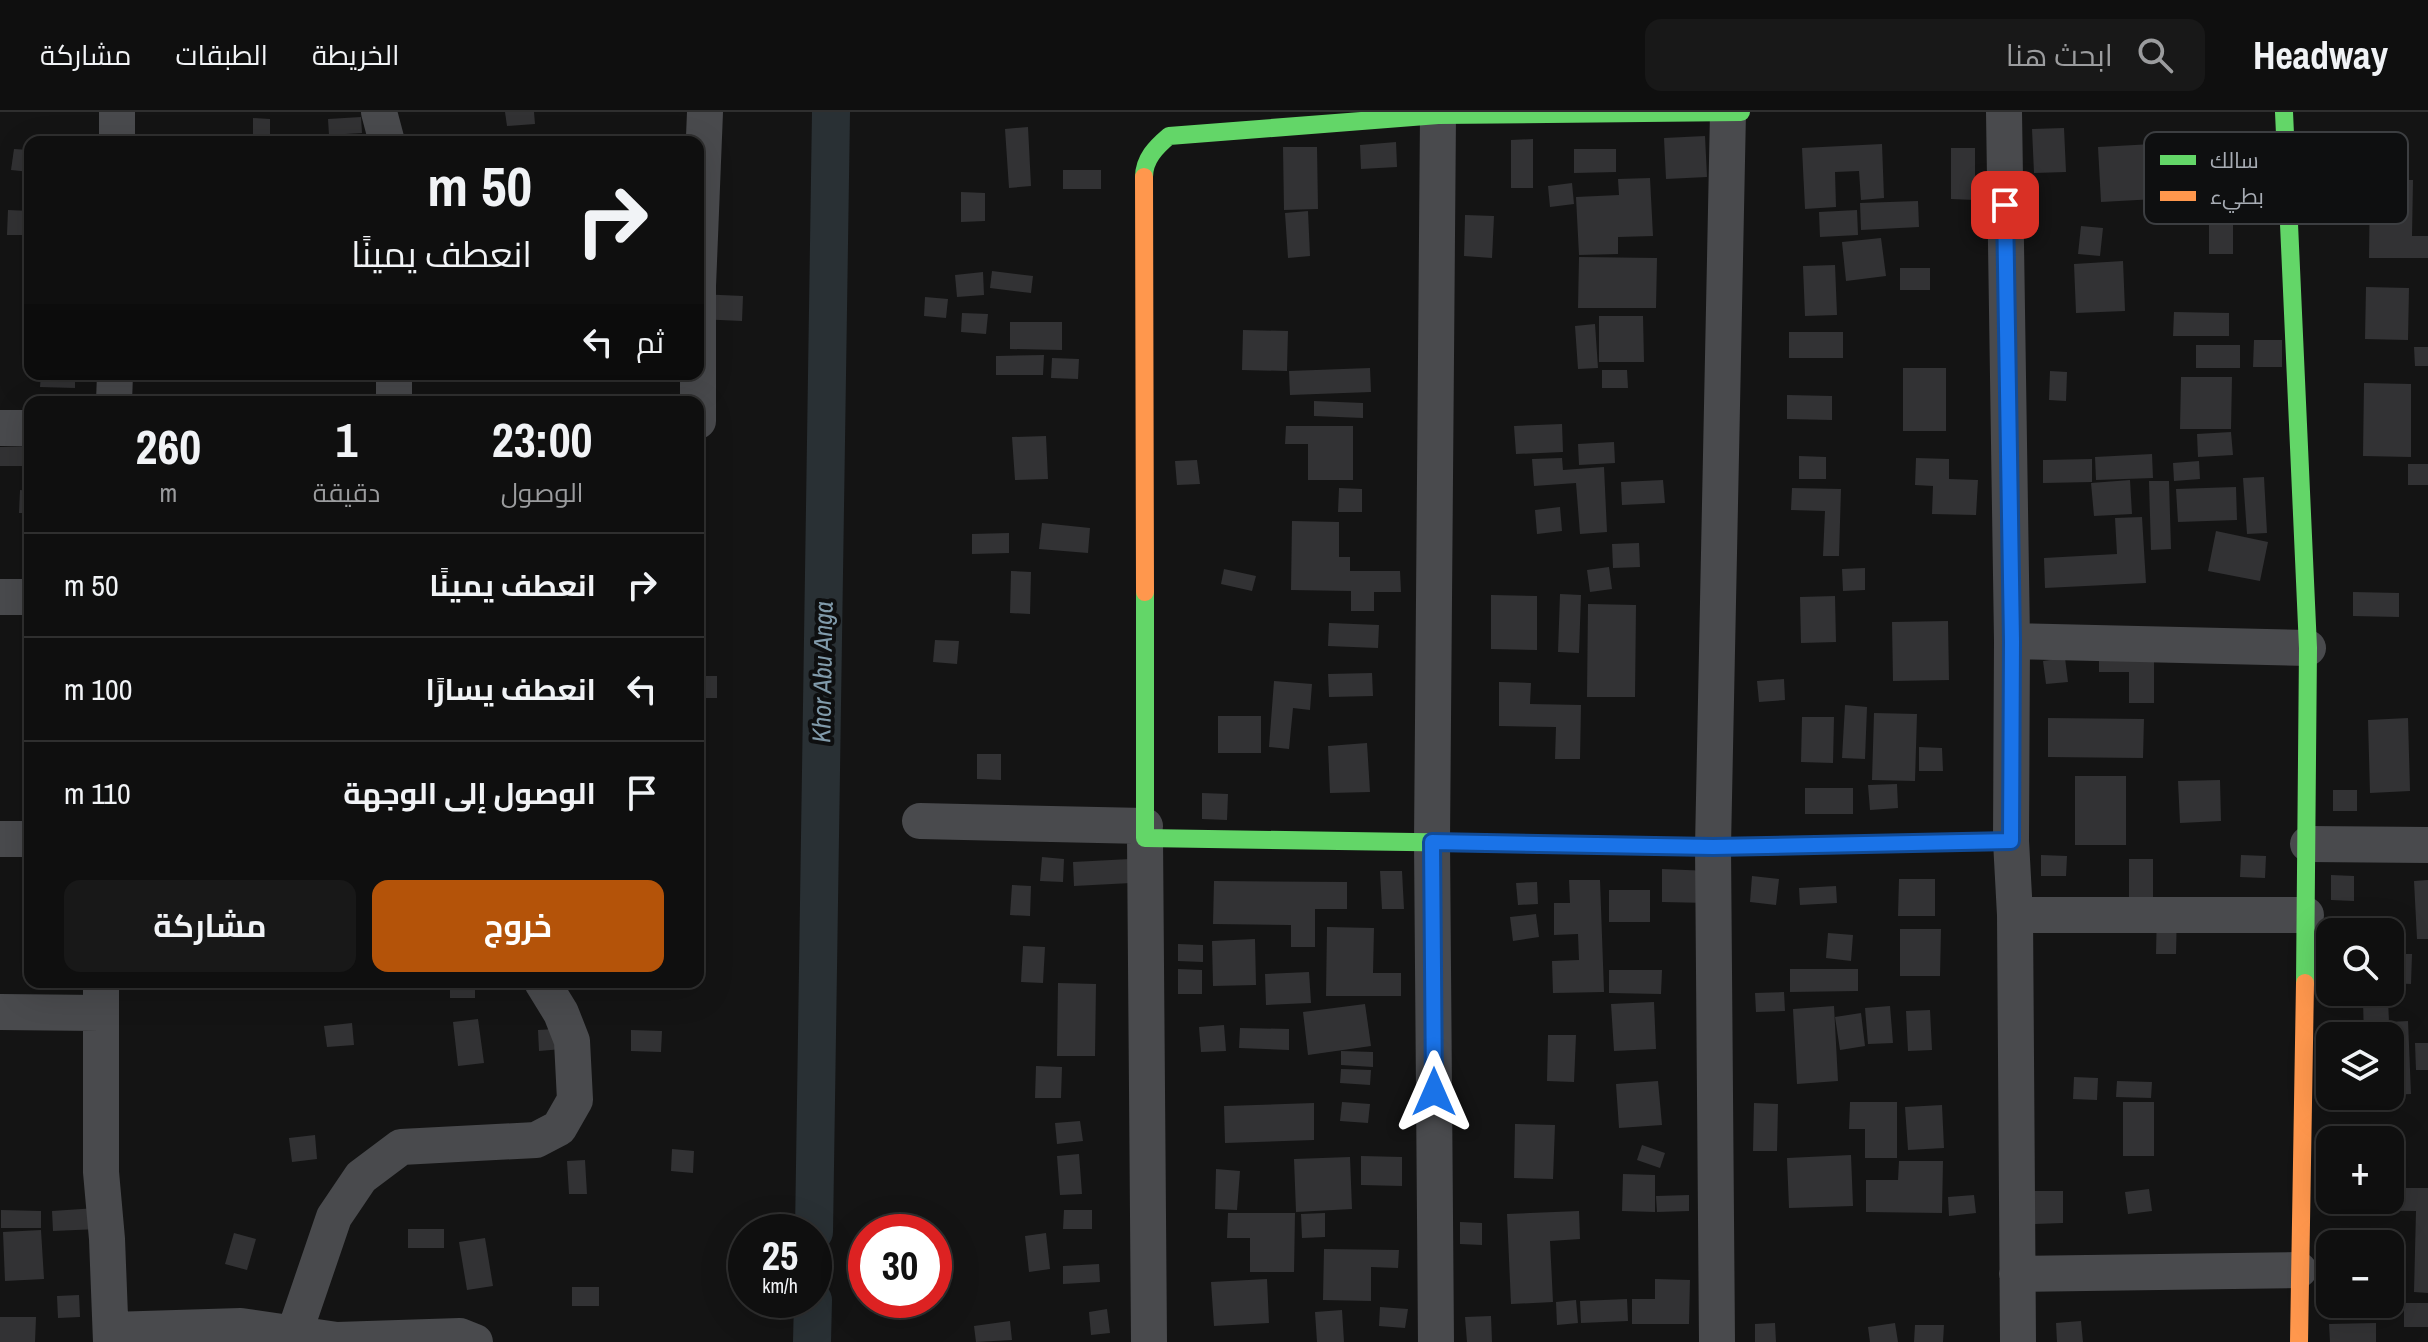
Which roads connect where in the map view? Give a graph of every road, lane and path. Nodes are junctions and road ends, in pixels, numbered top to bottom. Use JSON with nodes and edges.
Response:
{"nodes":[{"id":1,"x":117,"y":112,"type":"edge"},
{"id":2,"x":379,"y":112,"type":"edge"},
{"id":3,"x":705,"y":112,"type":"edge"},
{"id":4,"x":1728,"y":112,"type":"edge"},
{"id":5,"x":1741,"y":112,"type":"edge"},
{"id":6,"x":2004,"y":112,"type":"edge"},
{"id":7,"x":2284,"y":112,"type":"edge"},
{"id":8,"x":1438,"y":115,"type":"junction"},
{"id":9,"x":2285,"y":132,"type":"edge"},
{"id":10,"x":117,"y":136,"type":"edge"},
{"id":11,"x":385,"y":136,"type":"edge"},
{"id":12,"x":704,"y":137,"type":"edge"},
{"id":13,"x":2289,"y":224,"type":"edge"},
{"id":14,"x":0,"y":428,"type":"edge"},
{"id":15,"x":24,"y":428,"type":"edge"},
{"id":16,"x":0,"y":597,"type":"edge"},
{"id":17,"x":24,"y":597,"type":"edge"},
{"id":18,"x":2012,"y":641,"type":"junction"},
{"id":19,"x":2308,"y":648,"type":"junction"},
{"id":20,"x":920,"y":821,"type":"dead end"},
{"id":21,"x":1145,"y":832,"type":"junction"},
{"id":22,"x":0,"y":839,"type":"edge"},
{"id":23,"x":24,"y":839,"type":"edge"},
{"id":24,"x":2011,"y":841,"type":"junction"},
{"id":25,"x":1432,"y":842,"type":"junction"},
{"id":26,"x":2308,"y":844,"type":"junction"},
{"id":27,"x":2428,"y":845,"type":"edge"},
{"id":28,"x":1713,"y":847,"type":"junction"},
{"id":29,"x":2015,"y":915,"type":"junction"},
{"id":30,"x":2306,"y":915,"type":"junction"},
{"id":31,"x":546,"y":988,"type":"edge"},
{"id":32,"x":100,"y":997,"type":"edge"},
{"id":33,"x":0,"y":1012,"type":"edge"},
{"id":34,"x":2299,"y":1270,"type":"junction"},
{"id":35,"x":2017,"y":1274,"type":"junction"},
{"id":36,"x":294,"y":1334,"type":"junction"},
{"id":37,"x":111,"y":1336,"type":"edge"},
{"id":38,"x":475,"y":1342,"type":"edge"},
{"id":39,"x":1149,"y":1342,"type":"edge"},
{"id":40,"x":1436,"y":1342,"type":"edge"},
{"id":41,"x":1717,"y":1342,"type":"edge"},
{"id":42,"x":2018,"y":1342,"type":"edge"},
{"id":43,"x":2299,"y":1342,"type":"edge"}],
"edges":[{"from":1,"to":10,"type":"street"},
{"from":2,"to":11,"type":"street"},
{"from":3,"to":12,"type":"street"},
{"from":4,"to":5,"type":"street"},
{"from":4,"to":8,"type":"street"},
{"from":4,"to":28,"type":"street"},
{"from":6,"to":18,"type":"street"},
{"from":7,"to":9,"type":"street"},
{"from":8,"to":21,"type":"street"},
{"from":8,"to":25,"type":"street"},
{"from":13,"to":19,"type":"street"},
{"from":14,"to":15,"type":"street"},
{"from":16,"to":17,"type":"street"},
{"from":18,"to":19,"type":"street"},
{"from":18,"to":24,"type":"street"},
{"from":19,"to":26,"type":"street"},
{"from":20,"to":21,"type":"street"},
{"from":21,"to":25,"type":"street"},
{"from":21,"to":39,"type":"street"},
{"from":22,"to":23,"type":"street"},
{"from":24,"to":28,"type":"street"},
{"from":24,"to":29,"type":"street"},
{"from":25,"to":28,"type":"street"},
{"from":25,"to":40,"type":"street"},
{"from":26,"to":27,"type":"street"},
{"from":26,"to":30,"type":"street"},
{"from":28,"to":41,"type":"street"},
{"from":29,"to":30,"type":"street"},
{"from":29,"to":35,"type":"street"},
{"from":30,"to":34,"type":"street"},
{"from":31,"to":36,"type":"street"},
{"from":32,"to":33,"type":"street"},
{"from":32,"to":37,"type":"street"},
{"from":34,"to":35,"type":"street"},
{"from":34,"to":43,"type":"street"},
{"from":35,"to":42,"type":"street"},
{"from":36,"to":37,"type":"street"},
{"from":36,"to":38,"type":"street"}]}
